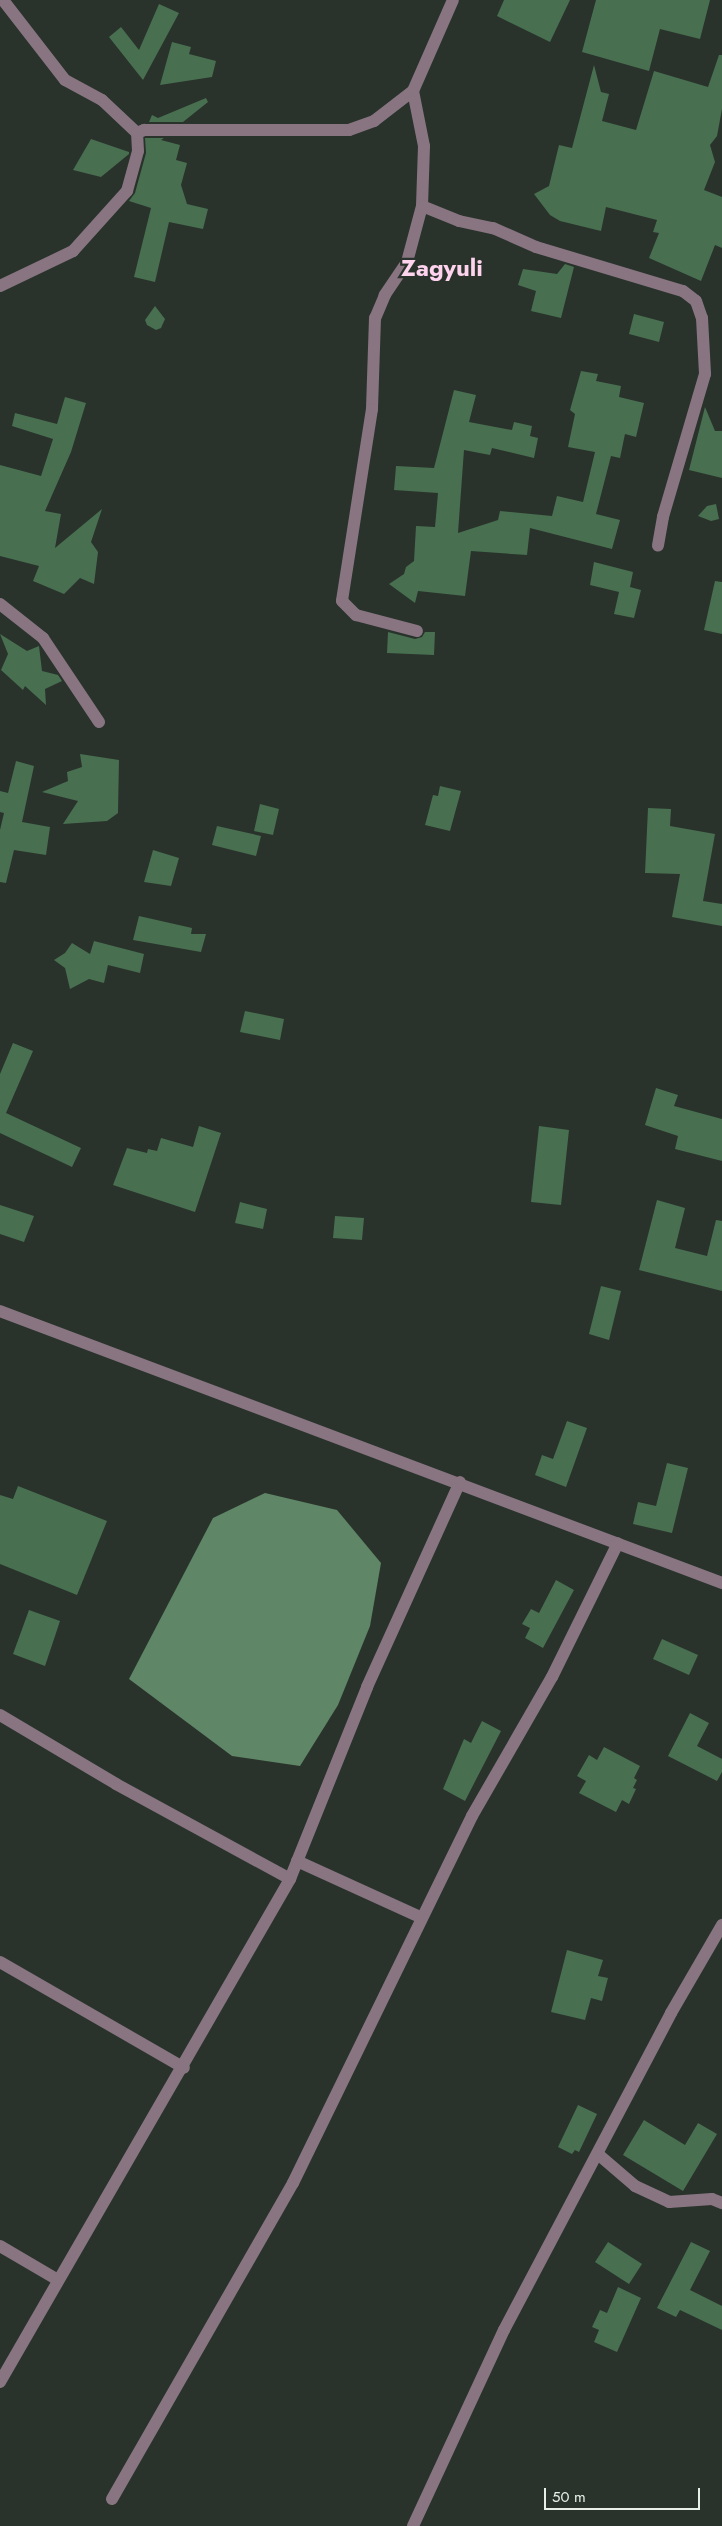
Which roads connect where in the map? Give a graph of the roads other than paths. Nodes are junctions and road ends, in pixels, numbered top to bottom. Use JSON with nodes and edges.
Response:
{"nodes":[{"id":1,"x":3,"y":0,"type":"edge"},
{"id":2,"x":453,"y":0,"type":"edge"},
{"id":3,"x":414,"y":91,"type":"junction"},
{"id":4,"x":137,"y":133,"type":"junction"},
{"id":5,"x":422,"y":206,"type":"junction"},
{"id":6,"x":0,"y":286,"type":"edge"},
{"id":7,"x":658,"y":546,"type":"dead end"},
{"id":8,"x":0,"y":604,"type":"edge"},
{"id":9,"x":417,"y":631,"type":"dead end"},
{"id":10,"x":99,"y":722,"type":"dead end"},
{"id":11,"x":0,"y":1311,"type":"edge"},
{"id":12,"x":460,"y":1482,"type":"junction"},
{"id":13,"x":618,"y":1543,"type":"junction"},
{"id":14,"x":722,"y":1583,"type":"edge"},
{"id":15,"x":0,"y":1715,"type":"edge"},
{"id":16,"x":297,"y":1861,"type":"junction"},
{"id":17,"x":290,"y":1879,"type":"junction"},
{"id":18,"x":422,"y":1918,"type":"junction"},
{"id":19,"x":722,"y":1925,"type":"edge"},
{"id":20,"x":0,"y":1962,"type":"edge"},
{"id":21,"x":184,"y":2068,"type":"junction"},
{"id":22,"x":599,"y":2155,"type":"junction"},
{"id":23,"x":722,"y":2203,"type":"edge"},
{"id":24,"x":0,"y":2246,"type":"edge"},
{"id":25,"x":58,"y":2280,"type":"junction"},
{"id":26,"x":0,"y":2382,"type":"edge"},
{"id":27,"x":112,"y":2499,"type":"dead end"},
{"id":28,"x":413,"y":2526,"type":"edge"}],
"edges":[{"from":1,"to":4,"type":"street"},
{"from":2,"to":3,"type":"street"},
{"from":3,"to":4,"type":"street"},
{"from":3,"to":5,"type":"street"},
{"from":4,"to":6,"type":"street"},
{"from":5,"to":7,"type":"street"},
{"from":5,"to":9,"type":"street"},
{"from":8,"to":10,"type":"street"},
{"from":11,"to":12,"type":"street"},
{"from":12,"to":13,"type":"street"},
{"from":12,"to":16,"type":"street"},
{"from":13,"to":14,"type":"street"},
{"from":13,"to":18,"type":"street"},
{"from":15,"to":17,"type":"street"},
{"from":16,"to":17,"type":"street"},
{"from":16,"to":18,"type":"street"},
{"from":17,"to":21,"type":"street"},
{"from":18,"to":27,"type":"street"},
{"from":19,"to":22,"type":"street"},
{"from":20,"to":21,"type":"street"},
{"from":21,"to":25,"type":"street"},
{"from":22,"to":23,"type":"street"},
{"from":22,"to":28,"type":"street"},
{"from":24,"to":25,"type":"street"},
{"from":25,"to":26,"type":"street"}]}
